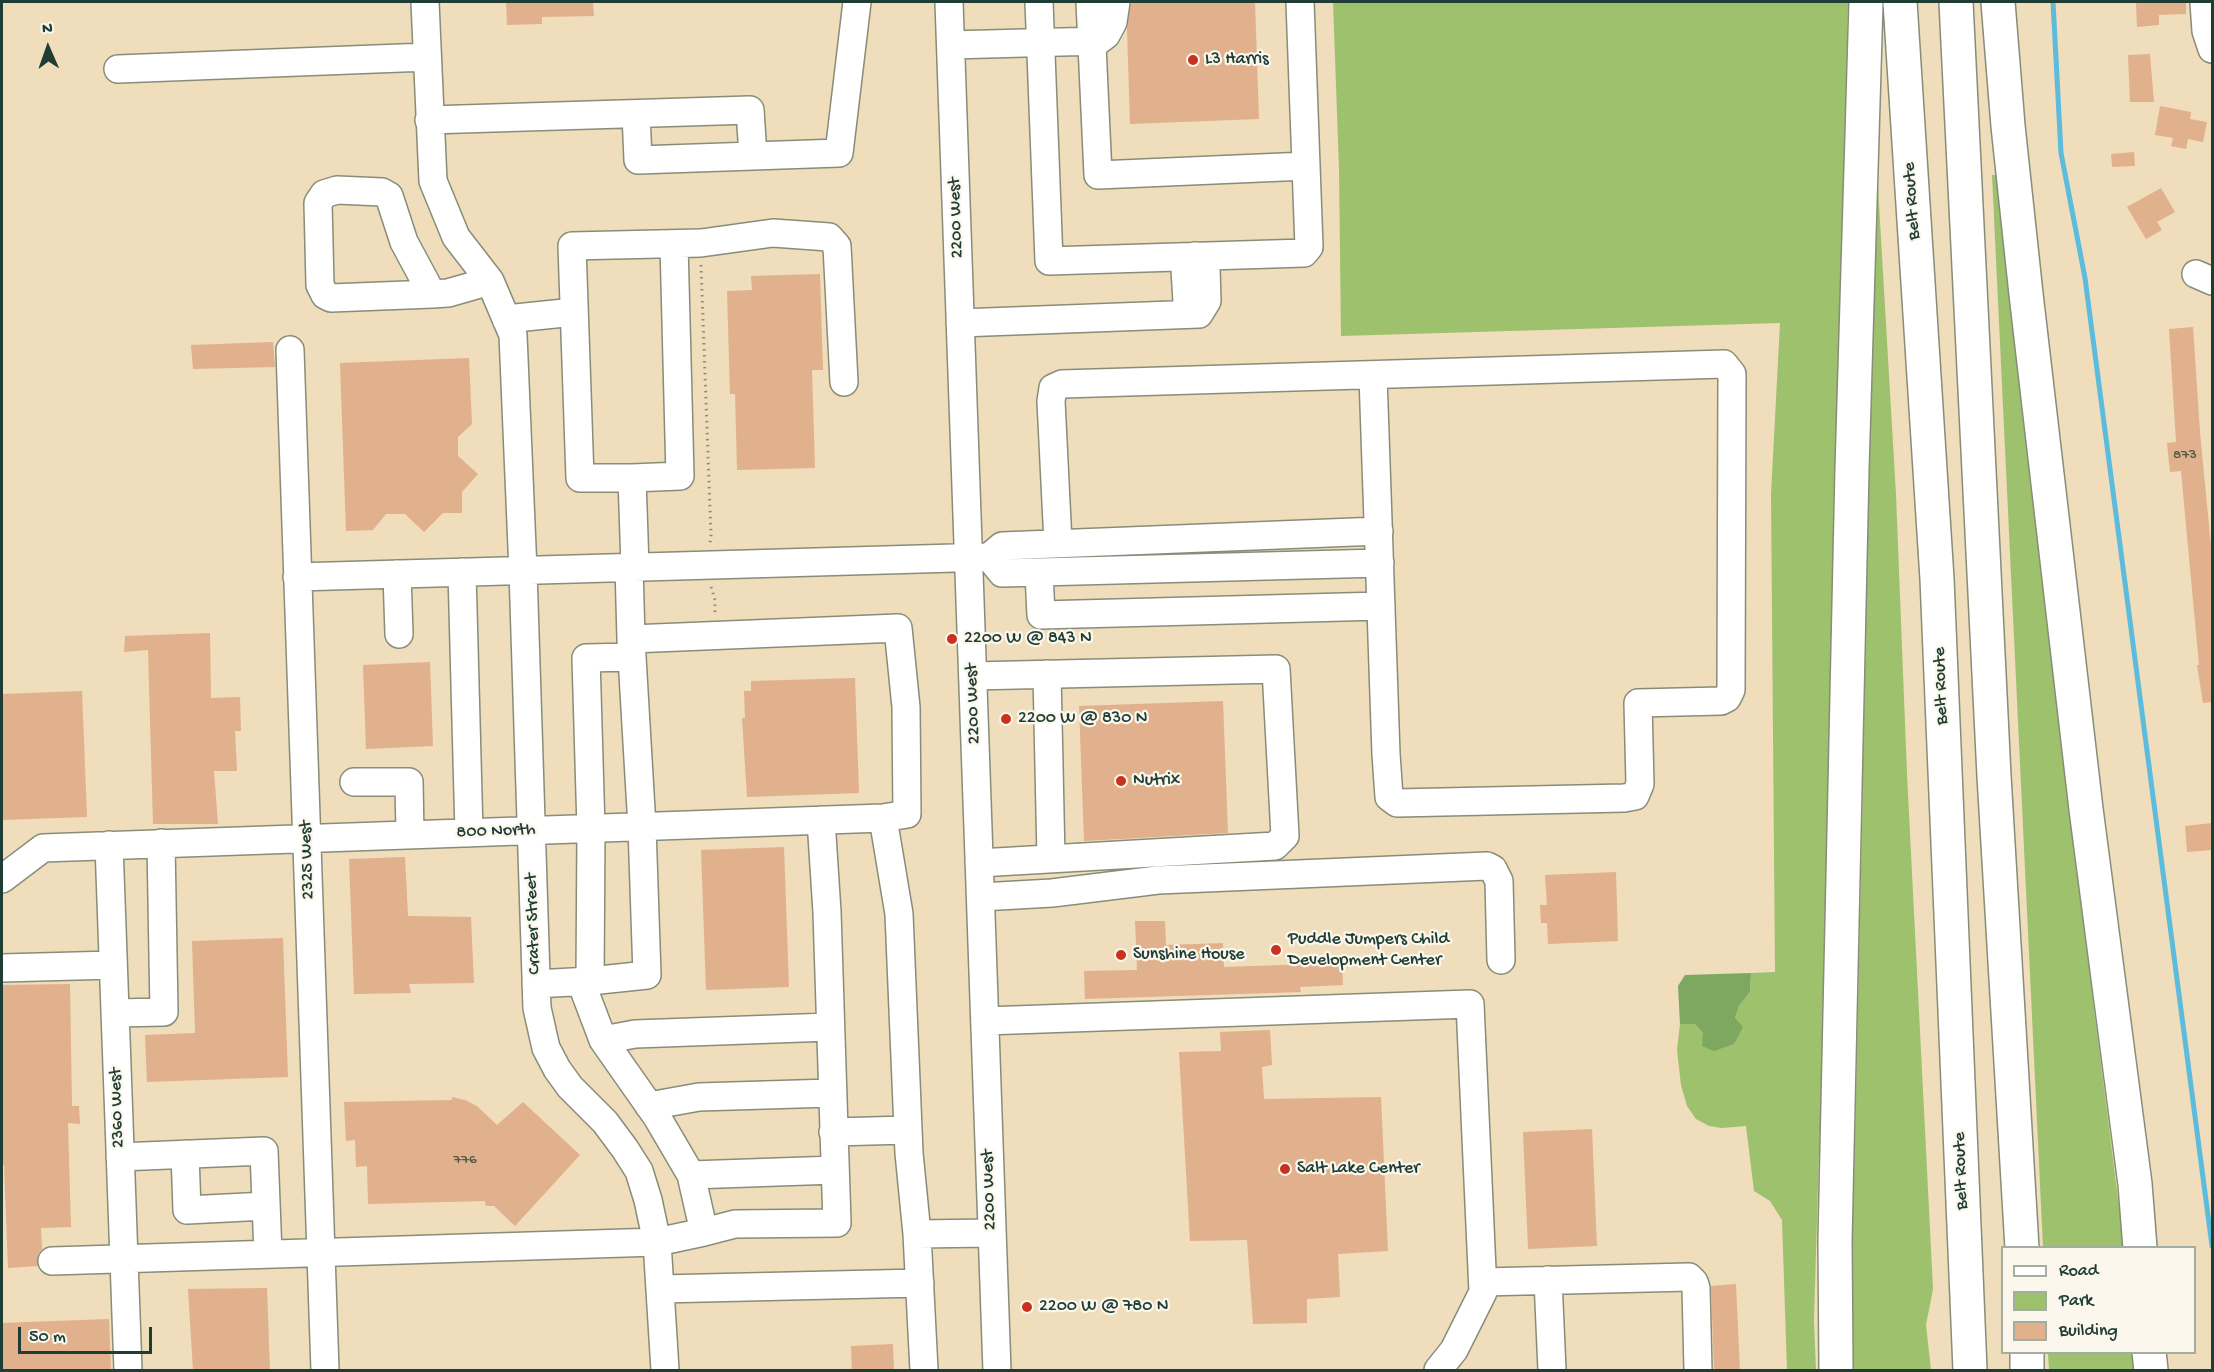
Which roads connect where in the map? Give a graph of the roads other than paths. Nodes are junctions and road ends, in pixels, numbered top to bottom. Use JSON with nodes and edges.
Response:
{"nodes":[{"id":1,"x":425,"y":2,"type":"edge"},
{"id":2,"x":857,"y":2,"type":"edge"},
{"id":3,"x":949,"y":2,"type":"edge"},
{"id":4,"x":1039,"y":2,"type":"edge"},
{"id":5,"x":1090,"y":2,"type":"edge"},
{"id":6,"x":1116,"y":2,"type":"edge"},
{"id":7,"x":1300,"y":2,"type":"edge"},
{"id":8,"x":1866,"y":2,"type":"edge"},
{"id":9,"x":1900,"y":2,"type":"edge"},
{"id":10,"x":1956,"y":2,"type":"edge"},
{"id":11,"x":1998,"y":2,"type":"edge"},
{"id":12,"x":2204,"y":2,"type":"edge"},
{"id":13,"x":1092,"y":40,"type":"junction"},
{"id":14,"x":1040,"y":42,"type":"junction"},
{"id":15,"x":951,"y":45,"type":"junction"},
{"id":16,"x":2212,"y":49,"type":"edge"},
{"id":17,"x":427,"y":57,"type":"junction"},
{"id":18,"x":118,"y":69,"type":"dead end"},
{"id":19,"x":636,"y":114,"type":"junction"},
{"id":20,"x":429,"y":120,"type":"junction"},
{"id":21,"x":753,"y":156,"type":"junction"},
{"id":22,"x":1306,"y":166,"type":"junction"},
{"id":23,"x":675,"y":244,"type":"junction"},
{"id":24,"x":1196,"y":256,"type":"junction"},
{"id":25,"x":490,"y":281,"type":"junction"},
{"id":26,"x":432,"y":294,"type":"junction"},
{"id":27,"x":574,"y":312,"type":"junction"},
{"id":28,"x":506,"y":319,"type":"junction"},
{"id":29,"x":960,"y":323,"type":"junction"},
{"id":30,"x":290,"y":350,"type":"dead end"},
{"id":31,"x":1373,"y":376,"type":"junction"},
{"id":32,"x":844,"y":382,"type":"dead end"},
{"id":33,"x":632,"y":478,"type":"junction"},
{"id":34,"x":1379,"y":531,"type":"junction"},
{"id":35,"x":1058,"y":543,"type":"junction"},
{"id":36,"x":979,"y":557,"type":"junction"},
{"id":37,"x":1380,"y":563,"type":"junction"},
{"id":38,"x":632,"y":567,"type":"junction"},
{"id":39,"x":523,"y":571,"type":"junction"},
{"id":40,"x":462,"y":572,"type":"junction"},
{"id":41,"x":1039,"y":573,"type":"junction"},
{"id":42,"x":397,"y":574,"type":"junction"},
{"id":43,"x":297,"y":577,"type":"junction"},
{"id":44,"x":1381,"y":606,"type":"junction"},
{"id":45,"x":399,"y":634,"type":"dead end"},
{"id":46,"x":631,"y":648,"type":"junction"},
{"id":47,"x":1047,"y":675,"type":"junction"},
{"id":48,"x":973,"y":676,"type":"junction"},
{"id":49,"x":354,"y":782,"type":"dead end"},
{"id":50,"x":883,"y":818,"type":"junction"},
{"id":51,"x":821,"y":820,"type":"junction"},
{"id":52,"x":642,"y":827,"type":"junction"},
{"id":53,"x":591,"y":829,"type":"junction"},
{"id":54,"x":531,"y":831,"type":"junction"},
{"id":55,"x":469,"y":833,"type":"junction"},
{"id":56,"x":410,"y":835,"type":"junction"},
{"id":57,"x":307,"y":838,"type":"junction"},
{"id":58,"x":161,"y":843,"type":"junction"},
{"id":59,"x":109,"y":845,"type":"junction"},
{"id":60,"x":1051,"y":859,"type":"junction"},
{"id":61,"x":979,"y":863,"type":"junction"},
{"id":62,"x":2,"y":879,"type":"edge"},
{"id":63,"x":981,"y":897,"type":"junction"},
{"id":64,"x":1501,"y":960,"type":"dead end"},
{"id":65,"x":113,"y":965,"type":"junction"},
{"id":66,"x":2,"y":968,"type":"edge"},
{"id":67,"x":585,"y":981,"type":"junction"},
{"id":68,"x":536,"y":984,"type":"junction"},
{"id":69,"x":115,"y":1013,"type":"junction"},
{"id":70,"x":985,"y":1021,"type":"junction"},
{"id":71,"x":830,"y":1027,"type":"junction"},
{"id":72,"x":603,"y":1040,"type":"junction"},
{"id":73,"x":831,"y":1093,"type":"junction"},
{"id":74,"x":649,"y":1106,"type":"junction"},
{"id":75,"x":908,"y":1130,"type":"junction"},
{"id":76,"x":833,"y":1132,"type":"junction"},
{"id":77,"x":185,"y":1154,"type":"junction"},
{"id":78,"x":120,"y":1157,"type":"junction"},
{"id":79,"x":835,"y":1170,"type":"junction"},
{"id":80,"x":691,"y":1174,"type":"junction"},
{"id":81,"x":266,"y":1206,"type":"junction"},
{"id":82,"x":704,"y":1232,"type":"junction"},
{"id":83,"x":991,"y":1233,"type":"junction"},
{"id":84,"x":917,"y":1234,"type":"junction"},
{"id":85,"x":657,"y":1242,"type":"junction"},
{"id":86,"x":2022,"y":1246,"type":"edge"},
{"id":87,"x":2140,"y":1246,"type":"edge"},
{"id":88,"x":320,"y":1252,"type":"junction"},
{"id":89,"x":268,"y":1254,"type":"junction"},
{"id":90,"x":123,"y":1259,"type":"junction"},
{"id":91,"x":52,"y":1262,"type":"dead end"},
{"id":92,"x":1548,"y":1280,"type":"junction"},
{"id":93,"x":1483,"y":1282,"type":"junction"},
{"id":94,"x":920,"y":1283,"type":"junction"},
{"id":95,"x":660,"y":1289,"type":"junction"},
{"id":96,"x":2026,"y":1354,"type":"edge"},
{"id":97,"x":2149,"y":1354,"type":"edge"},
{"id":98,"x":128,"y":1371,"type":"edge"},
{"id":99,"x":325,"y":1371,"type":"edge"},
{"id":100,"x":664,"y":1371,"type":"edge"},
{"id":101,"x":924,"y":1371,"type":"edge"},
{"id":102,"x":997,"y":1371,"type":"edge"},
{"id":103,"x":1438,"y":1371,"type":"edge"},
{"id":104,"x":1552,"y":1371,"type":"edge"},
{"id":105,"x":1698,"y":1371,"type":"edge"},
{"id":106,"x":1836,"y":1371,"type":"edge"},
{"id":107,"x":1970,"y":1371,"type":"edge"},
{"id":108,"x":2027,"y":1371,"type":"edge"},
{"id":109,"x":2151,"y":1371,"type":"edge"}],
"edges":[{"from":1,"to":17,"type":"street","name":"Crater Street"},
{"from":2,"to":21,"type":"street"},
{"from":3,"to":15,"type":"street","name":"2200 West"},
{"from":4,"to":14,"type":"street"},
{"from":5,"to":13,"type":"street"},
{"from":6,"to":13,"type":"street"},
{"from":7,"to":22,"type":"street"},
{"from":8,"to":106,"type":"highway"},
{"from":9,"to":107,"type":"highway","name":"Belt Route"},
{"from":10,"to":86,"type":"highway"},
{"from":11,"to":87,"type":"highway"},
{"from":12,"to":16,"type":"street"},
{"from":13,"to":14,"type":"street"},
{"from":13,"to":22,"type":"street"},
{"from":14,"to":15,"type":"street"},
{"from":14,"to":24,"type":"street"},
{"from":15,"to":29,"type":"street","name":"2200 West"},
{"from":17,"to":18,"type":"street"},
{"from":17,"to":20,"type":"street","name":"Crater Street"},
{"from":19,"to":20,"type":"street"},
{"from":19,"to":21,"type":"street"},
{"from":19,"to":21,"type":"street"},
{"from":20,"to":25,"type":"street","name":"Crater Street"},
{"from":22,"to":24,"type":"street"},
{"from":23,"to":27,"type":"street"},
{"from":23,"to":32,"type":"street"},
{"from":23,"to":33,"type":"street"},
{"from":24,"to":29,"type":"street"},
{"from":25,"to":26,"type":"street"},
{"from":25,"to":28,"type":"street","name":"Crater Street"},
{"from":26,"to":26,"type":"street"},
{"from":27,"to":28,"type":"street"},
{"from":27,"to":33,"type":"street"},
{"from":28,"to":39,"type":"street","name":"Crater Street"},
{"from":29,"to":36,"type":"street","name":"2200 West"},
{"from":30,"to":43,"type":"street","name":"2325 West"},
{"from":31,"to":34,"type":"street"},
{"from":31,"to":35,"type":"street"},
{"from":31,"to":44,"type":"street"},
{"from":33,"to":38,"type":"street"},
{"from":34,"to":35,"type":"street"},
{"from":34,"to":37,"type":"street"},
{"from":35,"to":36,"type":"street"},
{"from":36,"to":38,"type":"street"},
{"from":36,"to":41,"type":"street"},
{"from":36,"to":48,"type":"street","name":"2200 West"},
{"from":37,"to":41,"type":"street"},
{"from":37,"to":44,"type":"street"},
{"from":38,"to":39,"type":"street"},
{"from":38,"to":46,"type":"street"},
{"from":39,"to":40,"type":"street"},
{"from":39,"to":54,"type":"street","name":"Crater Street"},
{"from":40,"to":42,"type":"street"},
{"from":40,"to":55,"type":"street"},
{"from":41,"to":44,"type":"street"},
{"from":42,"to":43,"type":"street"},
{"from":42,"to":45,"type":"street"},
{"from":43,"to":57,"type":"street","name":"2325 West"},
{"from":46,"to":50,"type":"street"},
{"from":46,"to":52,"type":"street"},
{"from":46,"to":53,"type":"street"},
{"from":47,"to":48,"type":"street"},
{"from":47,"to":60,"type":"street"},
{"from":47,"to":60,"type":"street"},
{"from":48,"to":61,"type":"street","name":"2200 West"},
{"from":49,"to":56,"type":"street"},
{"from":50,"to":51,"type":"street","name":"800 North"},
{"from":50,"to":75,"type":"street"},
{"from":51,"to":52,"type":"street","name":"800 North"},
{"from":51,"to":71,"type":"street"},
{"from":52,"to":53,"type":"street","name":"800 North"},
{"from":52,"to":67,"type":"street"},
{"from":53,"to":54,"type":"street","name":"800 North"},
{"from":53,"to":67,"type":"street"},
{"from":54,"to":55,"type":"street","name":"800 North"},
{"from":54,"to":68,"type":"street","name":"Crater Street"},
{"from":55,"to":56,"type":"street","name":"800 North"},
{"from":56,"to":57,"type":"street","name":"800 North"},
{"from":57,"to":58,"type":"street","name":"800 North"},
{"from":57,"to":88,"type":"street","name":"2325 West"},
{"from":58,"to":59,"type":"street","name":"800 North"},
{"from":58,"to":69,"type":"street"},
{"from":59,"to":62,"type":"street","name":"800 North"},
{"from":59,"to":65,"type":"street","name":"2360 West"},
{"from":60,"to":61,"type":"street"},
{"from":61,"to":63,"type":"street","name":"2200 West"},
{"from":63,"to":64,"type":"street"},
{"from":63,"to":70,"type":"street","name":"2200 West"},
{"from":65,"to":66,"type":"street"},
{"from":65,"to":69,"type":"street","name":"2360 West"},
{"from":67,"to":68,"type":"street"},
{"from":67,"to":72,"type":"street"},
{"from":68,"to":85,"type":"street","name":"Crater Street"},
{"from":69,"to":78,"type":"street","name":"2360 West"},
{"from":70,"to":83,"type":"street","name":"2200 West"},
{"from":70,"to":93,"type":"street"},
{"from":71,"to":72,"type":"street"},
{"from":71,"to":73,"type":"street"},
{"from":72,"to":74,"type":"street"},
{"from":73,"to":74,"type":"street"},
{"from":73,"to":76,"type":"street"},
{"from":74,"to":80,"type":"street"},
{"from":75,"to":76,"type":"street"},
{"from":75,"to":84,"type":"street"},
{"from":76,"to":79,"type":"street"},
{"from":77,"to":78,"type":"street"},
{"from":77,"to":81,"type":"street"},
{"from":77,"to":81,"type":"street"},
{"from":78,"to":90,"type":"street","name":"2360 West"},
{"from":79,"to":80,"type":"street"},
{"from":79,"to":82,"type":"street"},
{"from":80,"to":82,"type":"street"},
{"from":81,"to":89,"type":"street"},
{"from":82,"to":85,"type":"street"},
{"from":83,"to":84,"type":"street"},
{"from":83,"to":102,"type":"street","name":"2200 West"},
{"from":84,"to":94,"type":"street"},
{"from":85,"to":88,"type":"street"},
{"from":85,"to":95,"type":"street","name":"Crater Street"},
{"from":88,"to":89,"type":"street"},
{"from":88,"to":99,"type":"street","name":"2325 West"},
{"from":89,"to":90,"type":"street"},
{"from":90,"to":91,"type":"street"},
{"from":90,"to":98,"type":"street","name":"2360 West"},
{"from":92,"to":93,"type":"street"},
{"from":92,"to":104,"type":"street"},
{"from":92,"to":105,"type":"street"},
{"from":93,"to":103,"type":"street"},
{"from":94,"to":95,"type":"street"},
{"from":94,"to":101,"type":"street"},
{"from":95,"to":100,"type":"street","name":"Crater Street"},
{"from":96,"to":108,"type":"highway"},
{"from":97,"to":109,"type":"highway"}]}
